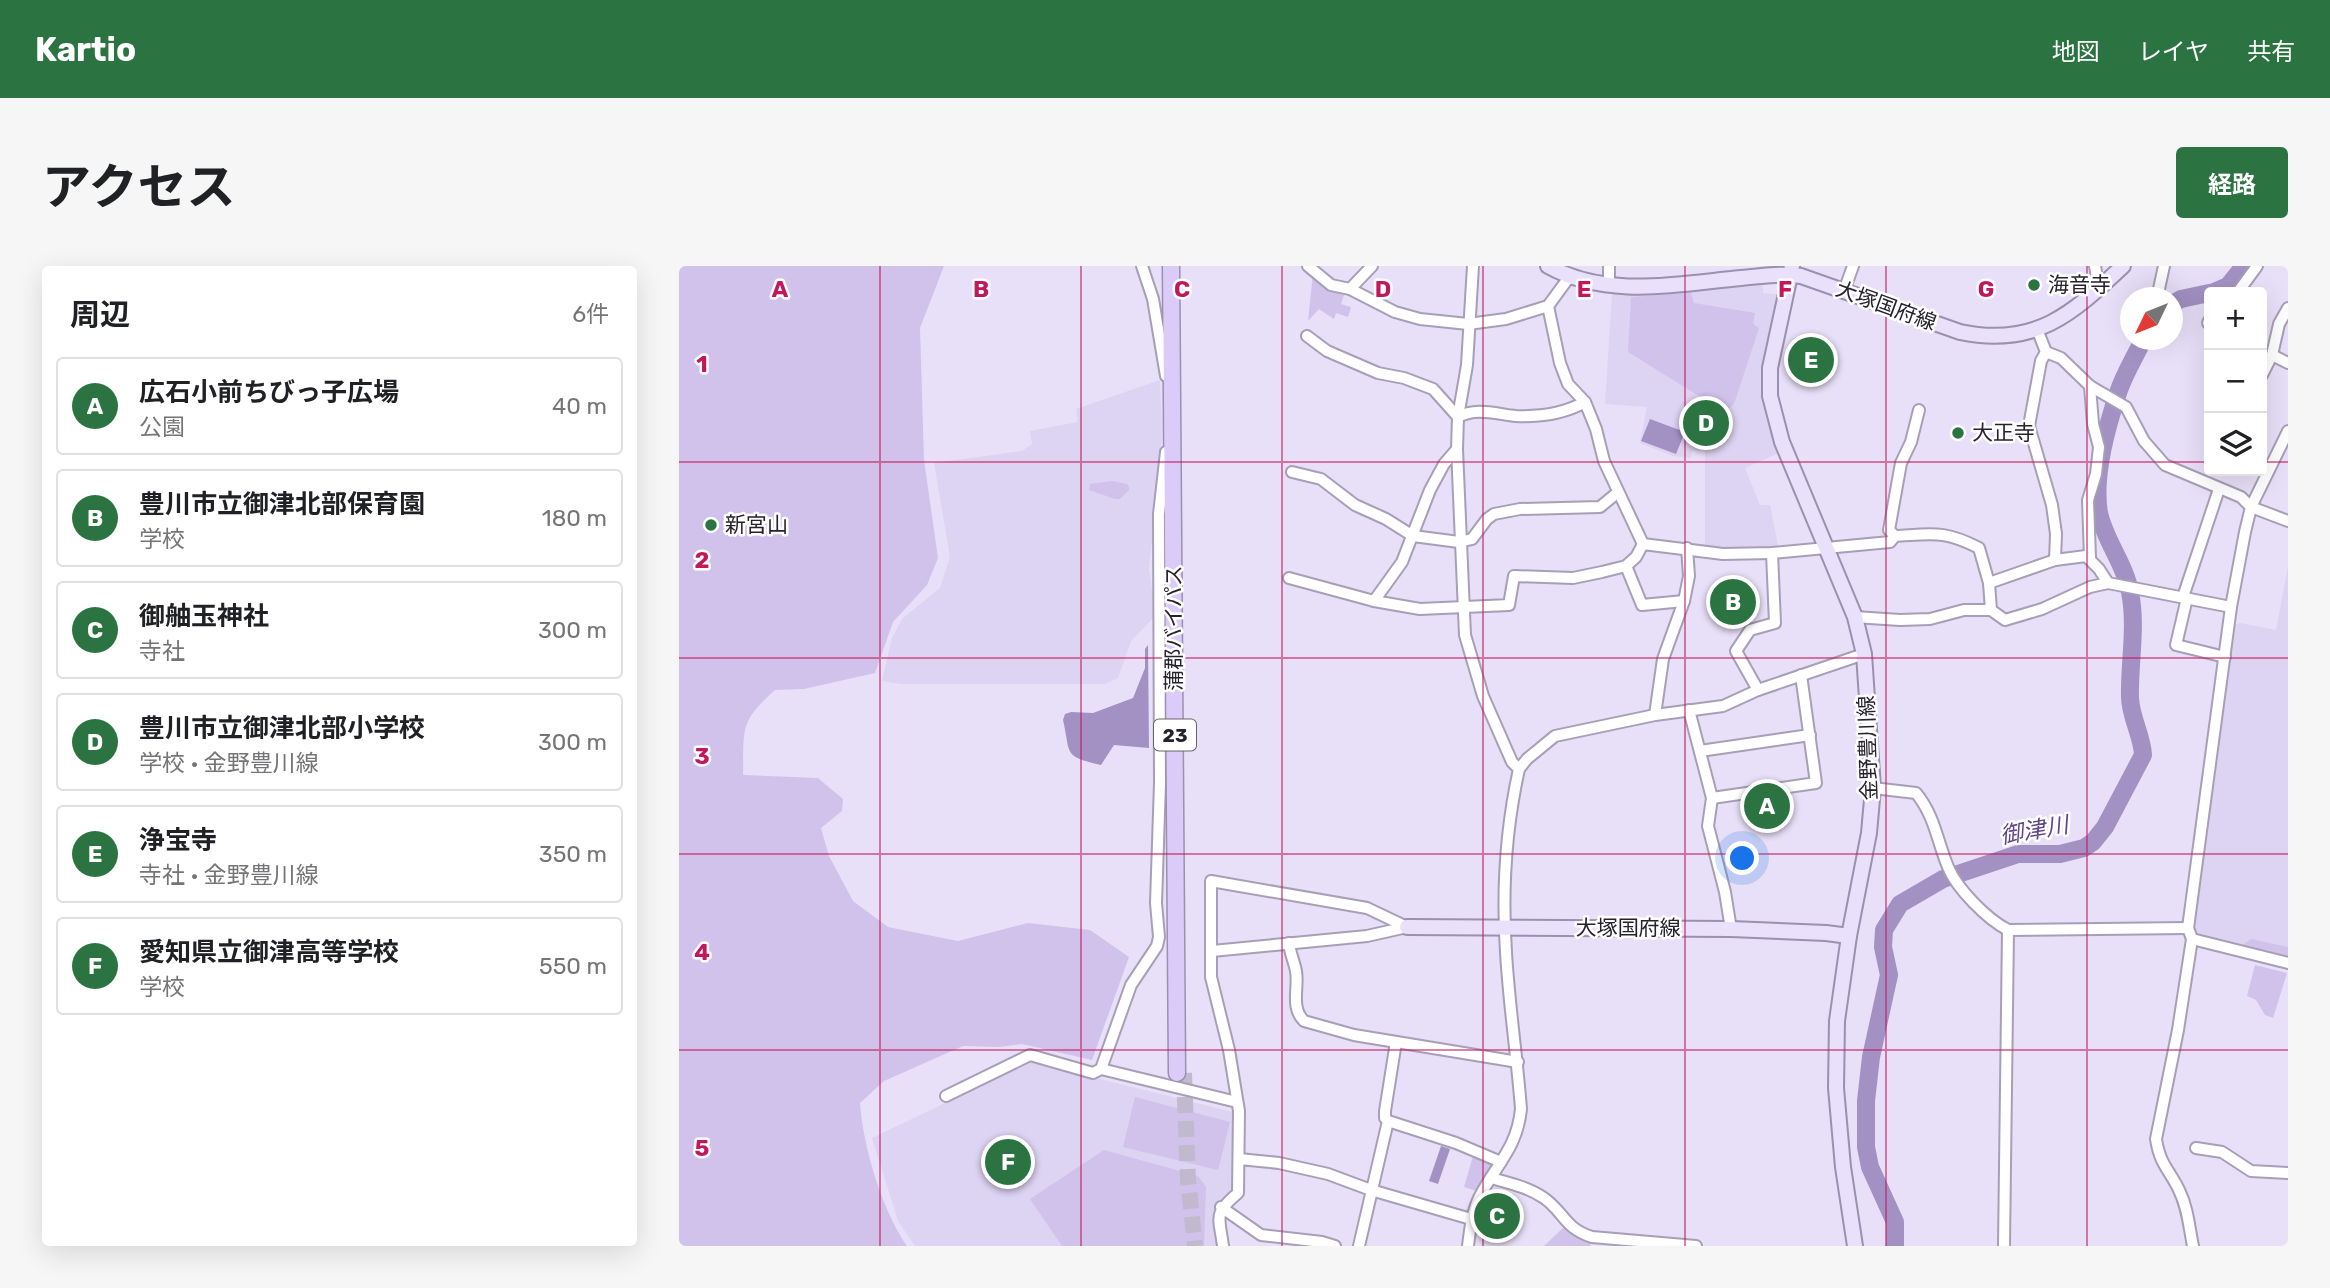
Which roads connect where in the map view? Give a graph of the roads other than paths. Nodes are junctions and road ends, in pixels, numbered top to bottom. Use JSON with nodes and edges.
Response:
{"nodes":[{"id":1,"x":1142,"y":266,"type":"edge"},
{"id":2,"x":1174,"y":266,"type":"edge"},
{"id":3,"x":1308,"y":266,"type":"edge"},
{"id":4,"x":1372,"y":266,"type":"edge"},
{"id":5,"x":1473,"y":266,"type":"edge"},
{"id":6,"x":1548,"y":266,"type":"edge"},
{"id":7,"x":1609,"y":266,"type":"edge"},
{"id":8,"x":1853,"y":266,"type":"edge"},
{"id":9,"x":2095,"y":266,"type":"edge"},
{"id":10,"x":2123,"y":266,"type":"edge"},
{"id":11,"x":2164,"y":266,"type":"edge"},
{"id":12,"x":2257,"y":266,"type":"edge"},
{"id":13,"x":1792,"y":270,"type":"edge"},
{"id":14,"x":1570,"y":276,"type":"junction"},
{"id":15,"x":1609,"y":286,"type":"junction"},
{"id":16,"x":2159,"y":287,"type":"edge"},
{"id":17,"x":2242,"y":287,"type":"edge"},
{"id":18,"x":1350,"y":289,"type":"junction"},
{"id":19,"x":2099,"y":289,"type":"junction"},
{"id":20,"x":1844,"y":291,"type":"junction"},
{"id":21,"x":1548,"y":306,"type":"junction"},
{"id":22,"x":2288,"y":308,"type":"edge"},
{"id":23,"x":1468,"y":324,"type":"junction"},
{"id":24,"x":2037,"y":329,"type":"junction"},
{"id":25,"x":1307,"y":336,"type":"dead end"},
{"id":26,"x":2046,"y":352,"type":"junction"},
{"id":27,"x":2271,"y":355,"type":"junction"},
{"id":28,"x":2288,"y":363,"type":"edge"},
{"id":29,"x":2267,"y":364,"type":"edge"},
{"id":30,"x":2090,"y":386,"type":"junction"},
{"id":31,"x":1585,"y":402,"type":"junction"},
{"id":32,"x":1919,"y":410,"type":"dead end"},
{"id":33,"x":1458,"y":417,"type":"junction"},
{"id":34,"x":2288,"y":431,"type":"edge"},
{"id":35,"x":1457,"y":449,"type":"junction"},
{"id":36,"x":1292,"y":472,"type":"dead end"},
{"id":37,"x":2208,"y":476,"type":"edge"},
{"id":38,"x":2204,"y":483,"type":"junction"},
{"id":39,"x":2219,"y":489,"type":"junction"},
{"id":40,"x":1617,"y":493,"type":"junction"},
{"id":41,"x":2251,"y":507,"type":"junction"},
{"id":42,"x":2288,"y":521,"type":"edge"},
{"id":43,"x":1413,"y":536,"type":"junction"},
{"id":44,"x":1895,"y":536,"type":"junction"},
{"id":45,"x":1459,"y":542,"type":"junction"},
{"id":46,"x":1643,"y":544,"type":"junction"},
{"id":47,"x":1826,"y":547,"type":"junction"},
{"id":48,"x":1687,"y":548,"type":"junction"},
{"id":49,"x":1772,"y":553,"type":"junction"},
{"id":50,"x":2090,"y":558,"type":"junction"},
{"id":51,"x":2055,"y":560,"type":"junction"},
{"id":52,"x":1626,"y":566,"type":"junction"},
{"id":53,"x":1289,"y":578,"type":"dead end"},
{"id":54,"x":1989,"y":583,"type":"junction"},
{"id":55,"x":2109,"y":583,"type":"junction"},
{"id":56,"x":2185,"y":597,"type":"junction"},
{"id":57,"x":1374,"y":601,"type":"junction"},
{"id":58,"x":1685,"y":601,"type":"junction"},
{"id":59,"x":1464,"y":606,"type":"junction"},
{"id":60,"x":2231,"y":607,"type":"junction"},
{"id":61,"x":1991,"y":610,"type":"junction"},
{"id":62,"x":1855,"y":617,"type":"junction"},
{"id":63,"x":1864,"y":654,"type":"junction"},
{"id":64,"x":2225,"y":657,"type":"junction"},
{"id":65,"x":1801,"y":675,"type":"junction"},
{"id":66,"x":1758,"y":690,"type":"junction"},
{"id":67,"x":1689,"y":710,"type":"junction"},
{"id":68,"x":1655,"y":715,"type":"junction"},
{"id":69,"x":1810,"y":735,"type":"junction"},
{"id":70,"x":1700,"y":751,"type":"junction"},
{"id":71,"x":1519,"y":769,"type":"junction"},
{"id":72,"x":1873,"y":788,"type":"junction"},
{"id":73,"x":1712,"y":798,"type":"junction"},
{"id":74,"x":1407,"y":927,"type":"junction"},
{"id":75,"x":1505,"y":927,"type":"junction"},
{"id":76,"x":2188,"y":928,"type":"junction"},
{"id":77,"x":1731,"y":929,"type":"junction"},
{"id":78,"x":2008,"y":930,"type":"junction"},
{"id":79,"x":1849,"y":936,"type":"junction"},
{"id":80,"x":2192,"y":939,"type":"junction"},
{"id":81,"x":1289,"y":943,"type":"junction"},
{"id":82,"x":1212,"y":951,"type":"junction"},
{"id":83,"x":2288,"y":963,"type":"edge"},
{"id":84,"x":1396,"y":1042,"type":"junction"},
{"id":85,"x":1518,"y":1062,"type":"junction"},
{"id":86,"x":1101,"y":1069,"type":"junction"},
{"id":87,"x":1181,"y":1073,"type":"tunnel mouth"},
{"id":88,"x":946,"y":1096,"type":"dead end"},
{"id":89,"x":1237,"y":1102,"type":"junction"},
{"id":90,"x":1388,"y":1121,"type":"junction"},
{"id":91,"x":2196,"y":1148,"type":"dead end"},
{"id":92,"x":1238,"y":1159,"type":"junction"},
{"id":93,"x":1501,"y":1162,"type":"junction"},
{"id":94,"x":2288,"y":1173,"type":"edge"},
{"id":95,"x":1491,"y":1178,"type":"junction"},
{"id":96,"x":1371,"y":1189,"type":"junction"},
{"id":97,"x":1221,"y":1207,"type":"junction"},
{"id":98,"x":1471,"y":1219,"type":"junction"},
{"id":99,"x":1223,"y":1246,"type":"edge"},
{"id":100,"x":1335,"y":1246,"type":"edge"},
{"id":101,"x":1359,"y":1246,"type":"edge"},
{"id":102,"x":1468,"y":1246,"type":"edge"},
{"id":103,"x":1696,"y":1246,"type":"edge"},
{"id":104,"x":1855,"y":1246,"type":"edge"},
{"id":105,"x":2004,"y":1246,"type":"edge"},
{"id":106,"x":2193,"y":1246,"type":"edge"}],
"edges":[{"from":1,"to":86,"type":"street"},
{"from":2,"to":87,"type":"highway","name":"蒲郡バイパス","number":"23"},
{"from":3,"to":18,"type":"street"},
{"from":4,"to":18,"type":"street"},
{"from":5,"to":23,"type":"street"},
{"from":6,"to":14,"type":"main road","name":"大塚国府線"},
{"from":7,"to":15,"type":"street"},
{"from":8,"to":20,"type":"street"},
{"from":9,"to":19,"type":"street"},
{"from":10,"to":19,"type":"main road","name":"大塚国府線"},
{"from":11,"to":16,"type":"street"},
{"from":12,"to":17,"type":"street"},
{"from":13,"to":15,"type":"main road","name":"大塚国府線"},
{"from":13,"to":20,"type":"main road","name":"大塚国府線"},
{"from":13,"to":47,"type":"main road","name":"金野豊川線"},
{"from":14,"to":15,"type":"main road","name":"大塚国府線"},
{"from":14,"to":21,"type":"street"},
{"from":18,"to":23,"type":"street"},
{"from":19,"to":24,"type":"main road","name":"大塚国府線"},
{"from":20,"to":24,"type":"main road","name":"大塚国府線"},
{"from":21,"to":23,"type":"street"},
{"from":21,"to":31,"type":"street"},
{"from":22,"to":27,"type":"street"},
{"from":23,"to":33,"type":"street"},
{"from":24,"to":26,"type":"street"},
{"from":25,"to":33,"type":"street"},
{"from":26,"to":30,"type":"street"},
{"from":26,"to":51,"type":"street"},
{"from":27,"to":28,"type":"street"},
{"from":27,"to":29,"type":"street"},
{"from":30,"to":38,"type":"street"},
{"from":30,"to":50,"type":"street"},
{"from":31,"to":33,"type":"street"},
{"from":31,"to":40,"type":"street"},
{"from":32,"to":44,"type":"street"},
{"from":33,"to":35,"type":"street"},
{"from":34,"to":41,"type":"street"},
{"from":35,"to":43,"type":"street"},
{"from":35,"to":45,"type":"street"},
{"from":36,"to":43,"type":"street"},
{"from":37,"to":38,"type":"street"},
{"from":38,"to":39,"type":"street"},
{"from":39,"to":41,"type":"street"},
{"from":39,"to":56,"type":"street"},
{"from":40,"to":45,"type":"street"},
{"from":40,"to":46,"type":"street"},
{"from":41,"to":42,"type":"street"},
{"from":41,"to":60,"type":"street"},
{"from":43,"to":45,"type":"street"},
{"from":43,"to":57,"type":"street"},
{"from":44,"to":47,"type":"street"},
{"from":44,"to":54,"type":"street"},
{"from":45,"to":59,"type":"street"},
{"from":46,"to":48,"type":"street"},
{"from":46,"to":52,"type":"street"},
{"from":47,"to":49,"type":"street"},
{"from":47,"to":62,"type":"main road","name":"金野豊川線"},
{"from":48,"to":49,"type":"street"},
{"from":48,"to":58,"type":"street"},
{"from":49,"to":66,"type":"street"},
{"from":50,"to":51,"type":"street"},
{"from":50,"to":55,"type":"street"},
{"from":51,"to":54,"type":"street"},
{"from":52,"to":58,"type":"street"},
{"from":52,"to":59,"type":"street"},
{"from":53,"to":57,"type":"street"},
{"from":54,"to":61,"type":"street"},
{"from":55,"to":56,"type":"street"},
{"from":55,"to":61,"type":"street"},
{"from":56,"to":60,"type":"street"},
{"from":56,"to":64,"type":"street"},
{"from":57,"to":59,"type":"street"},
{"from":58,"to":68,"type":"street"},
{"from":59,"to":71,"type":"street"},
{"from":60,"to":64,"type":"street"},
{"from":61,"to":62,"type":"street"},
{"from":62,"to":63,"type":"main road","name":"金野豊川線"},
{"from":63,"to":65,"type":"street"},
{"from":63,"to":72,"type":"main road","name":"金野豊川線"},
{"from":64,"to":76,"type":"street"},
{"from":65,"to":66,"type":"street"},
{"from":65,"to":69,"type":"street"},
{"from":66,"to":67,"type":"street"},
{"from":67,"to":68,"type":"street"},
{"from":67,"to":70,"type":"street"},
{"from":68,"to":71,"type":"street"},
{"from":69,"to":70,"type":"street"},
{"from":69,"to":73,"type":"street"},
{"from":70,"to":73,"type":"street"},
{"from":71,"to":75,"type":"street"},
{"from":72,"to":78,"type":"street"},
{"from":72,"to":79,"type":"main road","name":"金野豊川線"},
{"from":73,"to":77,"type":"street"},
{"from":74,"to":75,"type":"main road","name":"大塚国府線"},
{"from":74,"to":81,"type":"street"},
{"from":74,"to":82,"type":"street"},
{"from":75,"to":77,"type":"main road","name":"大塚国府線"},
{"from":75,"to":85,"type":"street"},
{"from":76,"to":78,"type":"street"},
{"from":76,"to":80,"type":"street"},
{"from":77,"to":79,"type":"main road","name":"大塚国府線"},
{"from":78,"to":105,"type":"street"},
{"from":79,"to":104,"type":"main road","name":"金野豊川線"},
{"from":80,"to":83,"type":"street"},
{"from":80,"to":106,"type":"street"},
{"from":81,"to":82,"type":"street"},
{"from":81,"to":84,"type":"street"},
{"from":82,"to":89,"type":"street"},
{"from":84,"to":85,"type":"street"},
{"from":84,"to":90,"type":"street"},
{"from":85,"to":93,"type":"street"},
{"from":86,"to":88,"type":"street"},
{"from":86,"to":89,"type":"street"},
{"from":89,"to":92,"type":"street"},
{"from":90,"to":93,"type":"street"},
{"from":90,"to":96,"type":"street"},
{"from":91,"to":94,"type":"street"},
{"from":92,"to":96,"type":"street"},
{"from":92,"to":97,"type":"street"},
{"from":93,"to":95,"type":"street"},
{"from":95,"to":98,"type":"street"},
{"from":95,"to":103,"type":"street"},
{"from":96,"to":98,"type":"street"},
{"from":96,"to":101,"type":"street"},
{"from":97,"to":99,"type":"street"},
{"from":97,"to":100,"type":"street"},
{"from":98,"to":102,"type":"street"}]}
